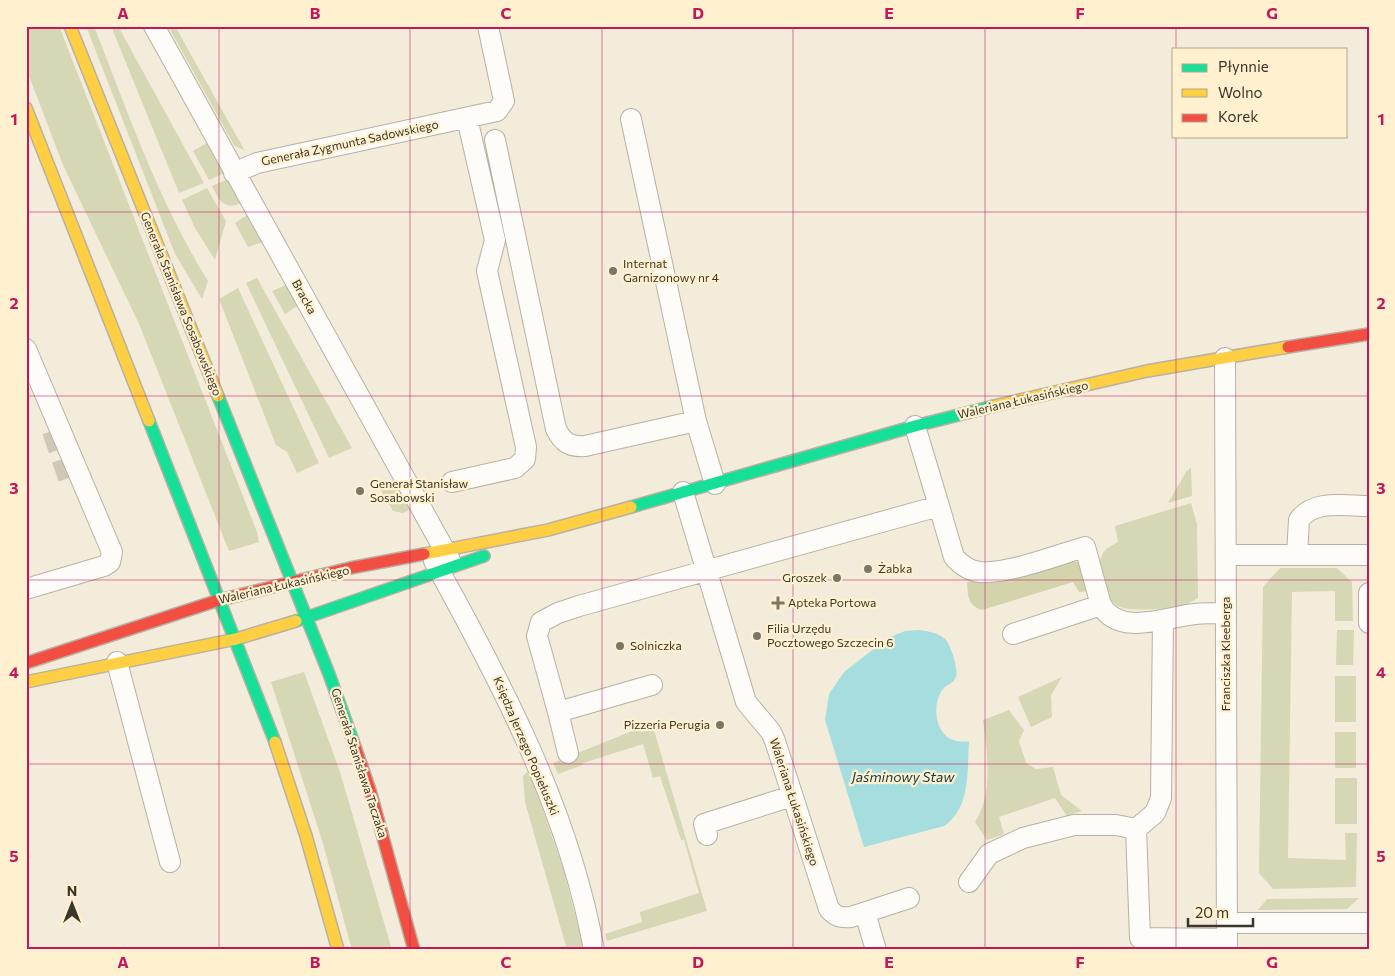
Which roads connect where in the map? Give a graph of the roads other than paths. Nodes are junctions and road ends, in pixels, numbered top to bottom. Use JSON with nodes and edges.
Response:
{"nodes":[{"id":1,"x":70,"y":26,"type":"edge"},
{"id":2,"x":154,"y":26,"type":"edge"},
{"id":3,"x":488,"y":26,"type":"edge"},
{"id":4,"x":26,"y":108,"type":"edge"},
{"id":5,"x":467,"y":118,"type":"junction"},
{"id":6,"x":631,"y":119,"type":"dead end"},
{"id":7,"x":495,"y":140,"type":"dead end"},
{"id":8,"x":234,"y":173,"type":"junction"},
{"id":9,"x":1369,"y":334,"type":"edge"},
{"id":10,"x":26,"y":349,"type":"edge"},
{"id":11,"x":1225,"y":358,"type":"junction"},
{"id":12,"x":696,"y":421,"type":"junction"},
{"id":13,"x":915,"y":426,"type":"junction"},
{"id":14,"x":70,"y":481,"type":"tunnel mouth"},
{"id":15,"x":452,"y":482,"type":"dead end"},
{"id":16,"x":715,"y":484,"type":"junction"},
{"id":17,"x":683,"y":492,"type":"junction"},
{"id":18,"x":939,"y":506,"type":"junction"},
{"id":19,"x":1369,"y":506,"type":"edge"},
{"id":20,"x":548,"y":530,"type":"junction"},
{"id":21,"x":1226,"y":555,"type":"junction"},
{"id":22,"x":1297,"y":555,"type":"junction"},
{"id":23,"x":1369,"y":555,"type":"edge"},
{"id":24,"x":442,"y":560,"type":"junction"},
{"id":25,"x":97,"y":568,"type":"junction"},
{"id":26,"x":708,"y":572,"type":"junction"},
{"id":27,"x":291,"y":581,"type":"junction"},
{"id":28,"x":27,"y":586,"type":"edge"},
{"id":29,"x":1369,"y":592,"type":"edge"},
{"id":30,"x":219,"y":600,"type":"junction"},
{"id":31,"x":1101,"y":605,"type":"junction"},
{"id":32,"x":1226,"y":613,"type":"junction"},
{"id":33,"x":307,"y":618,"type":"junction"},
{"id":34,"x":1163,"y":621,"type":"junction"},
{"id":35,"x":1369,"y":623,"type":"edge"},
{"id":36,"x":1013,"y":634,"type":"dead end"},
{"id":37,"x":236,"y":639,"type":"junction"},
{"id":38,"x":118,"y":662,"type":"junction"},
{"id":39,"x":26,"y":663,"type":"edge"},
{"id":40,"x":26,"y":682,"type":"edge"},
{"id":41,"x":652,"y":686,"type":"dead end"},
{"id":42,"x":558,"y":712,"type":"junction"},
{"id":43,"x":568,"y":752,"type":"dead end"},
{"id":44,"x":792,"y":796,"type":"junction"},
{"id":45,"x":1136,"y":829,"type":"junction"},
{"id":46,"x":707,"y":835,"type":"dead end"},
{"id":47,"x":170,"y":862,"type":"dead end"},
{"id":48,"x":969,"y":882,"type":"dead end"},
{"id":49,"x":909,"y":898,"type":"dead end"},
{"id":50,"x":866,"y":913,"type":"junction"},
{"id":51,"x":1369,"y":923,"type":"edge"},
{"id":52,"x":1227,"y":937,"type":"edge"},
{"id":53,"x":338,"y":950,"type":"edge"},
{"id":54,"x":414,"y":950,"type":"edge"},
{"id":55,"x":594,"y":950,"type":"edge"},
{"id":56,"x":876,"y":950,"type":"edge"}],
"edges":[{"from":1,"to":27,"type":"street","name":"Generała Stanisława Sosabowskiego"},
{"from":2,"to":8,"type":"street","name":"Bracka"},
{"from":3,"to":5,"type":"street","name":"Generała Zygmunta Sadowskiego"},
{"from":4,"to":30,"type":"street"},
{"from":5,"to":8,"type":"street","name":"Generała Zygmunta Sadowskiego"},
{"from":5,"to":15,"type":"street"},
{"from":6,"to":12,"type":"street"},
{"from":7,"to":12,"type":"street"},
{"from":8,"to":24,"type":"street","name":"Bracka"},
{"from":9,"to":11,"type":"street","name":"Waleriana Łukasińskiego"},
{"from":10,"to":25,"type":"street"},
{"from":11,"to":13,"type":"street","name":"Waleriana Łukasińskiego"},
{"from":11,"to":21,"type":"street","name":"Franciszka Kleeberga"},
{"from":12,"to":16,"type":"street"},
{"from":13,"to":16,"type":"street","name":"Waleriana Łukasińskiego"},
{"from":13,"to":18,"type":"street"},
{"from":14,"to":25,"type":"street"},
{"from":16,"to":17,"type":"street","name":"Waleriana Łukasińskiego"},
{"from":17,"to":20,"type":"street","name":"Waleriana Łukasińskiego"},
{"from":17,"to":26,"type":"street","name":"Waleriana Łukasińskiego"},
{"from":18,"to":26,"type":"street"},
{"from":18,"to":31,"type":"street"},
{"from":19,"to":22,"type":"street"},
{"from":20,"to":24,"type":"street","name":"Waleriana Łukasińskiego"},
{"from":20,"to":24,"type":"street","name":"Waleriana Łukasińskiego"},
{"from":21,"to":22,"type":"street"},
{"from":21,"to":32,"type":"street","name":"Franciszka Kleeberga"},
{"from":22,"to":23,"type":"street"},
{"from":24,"to":27,"type":"street","name":"Waleriana Łukasińskiego"},
{"from":24,"to":33,"type":"street","name":"Waleriana Łukasińskiego"},
{"from":24,"to":55,"type":"street","name":"Księdza Jerzego Popiełuszki"},
{"from":25,"to":28,"type":"street"},
{"from":26,"to":42,"type":"street"},
{"from":26,"to":44,"type":"street","name":"Waleriana Łukasińskiego"},
{"from":27,"to":30,"type":"street","name":"Waleriana Łukasińskiego"},
{"from":27,"to":33,"type":"street","name":"Generała Stanisława Taczaka"},
{"from":29,"to":35,"type":"street"},
{"from":30,"to":37,"type":"street"},
{"from":30,"to":39,"type":"street","name":"Waleriana Łukasińskiego"},
{"from":31,"to":34,"type":"street"},
{"from":31,"to":36,"type":"street"},
{"from":32,"to":34,"type":"street"},
{"from":32,"to":52,"type":"street","name":"Franciszka Kleeberga"},
{"from":33,"to":37,"type":"street","name":"Waleriana Łukasińskiego"},
{"from":33,"to":54,"type":"street","name":"Generała Stanisława Taczaka"},
{"from":34,"to":45,"type":"street"},
{"from":37,"to":38,"type":"street","name":"Waleriana Łukasińskiego"},
{"from":37,"to":53,"type":"street"},
{"from":38,"to":40,"type":"street","name":"Waleriana Łukasińskiego"},
{"from":38,"to":47,"type":"street"},
{"from":41,"to":42,"type":"street"},
{"from":42,"to":43,"type":"street"},
{"from":44,"to":46,"type":"street"},
{"from":44,"to":50,"type":"street","name":"Waleriana Łukasińskiego"},
{"from":45,"to":48,"type":"street"},
{"from":45,"to":52,"type":"street"},
{"from":49,"to":50,"type":"street","name":"Waleriana Łukasińskiego"},
{"from":50,"to":56,"type":"street"},
{"from":51,"to":52,"type":"street"}]}
